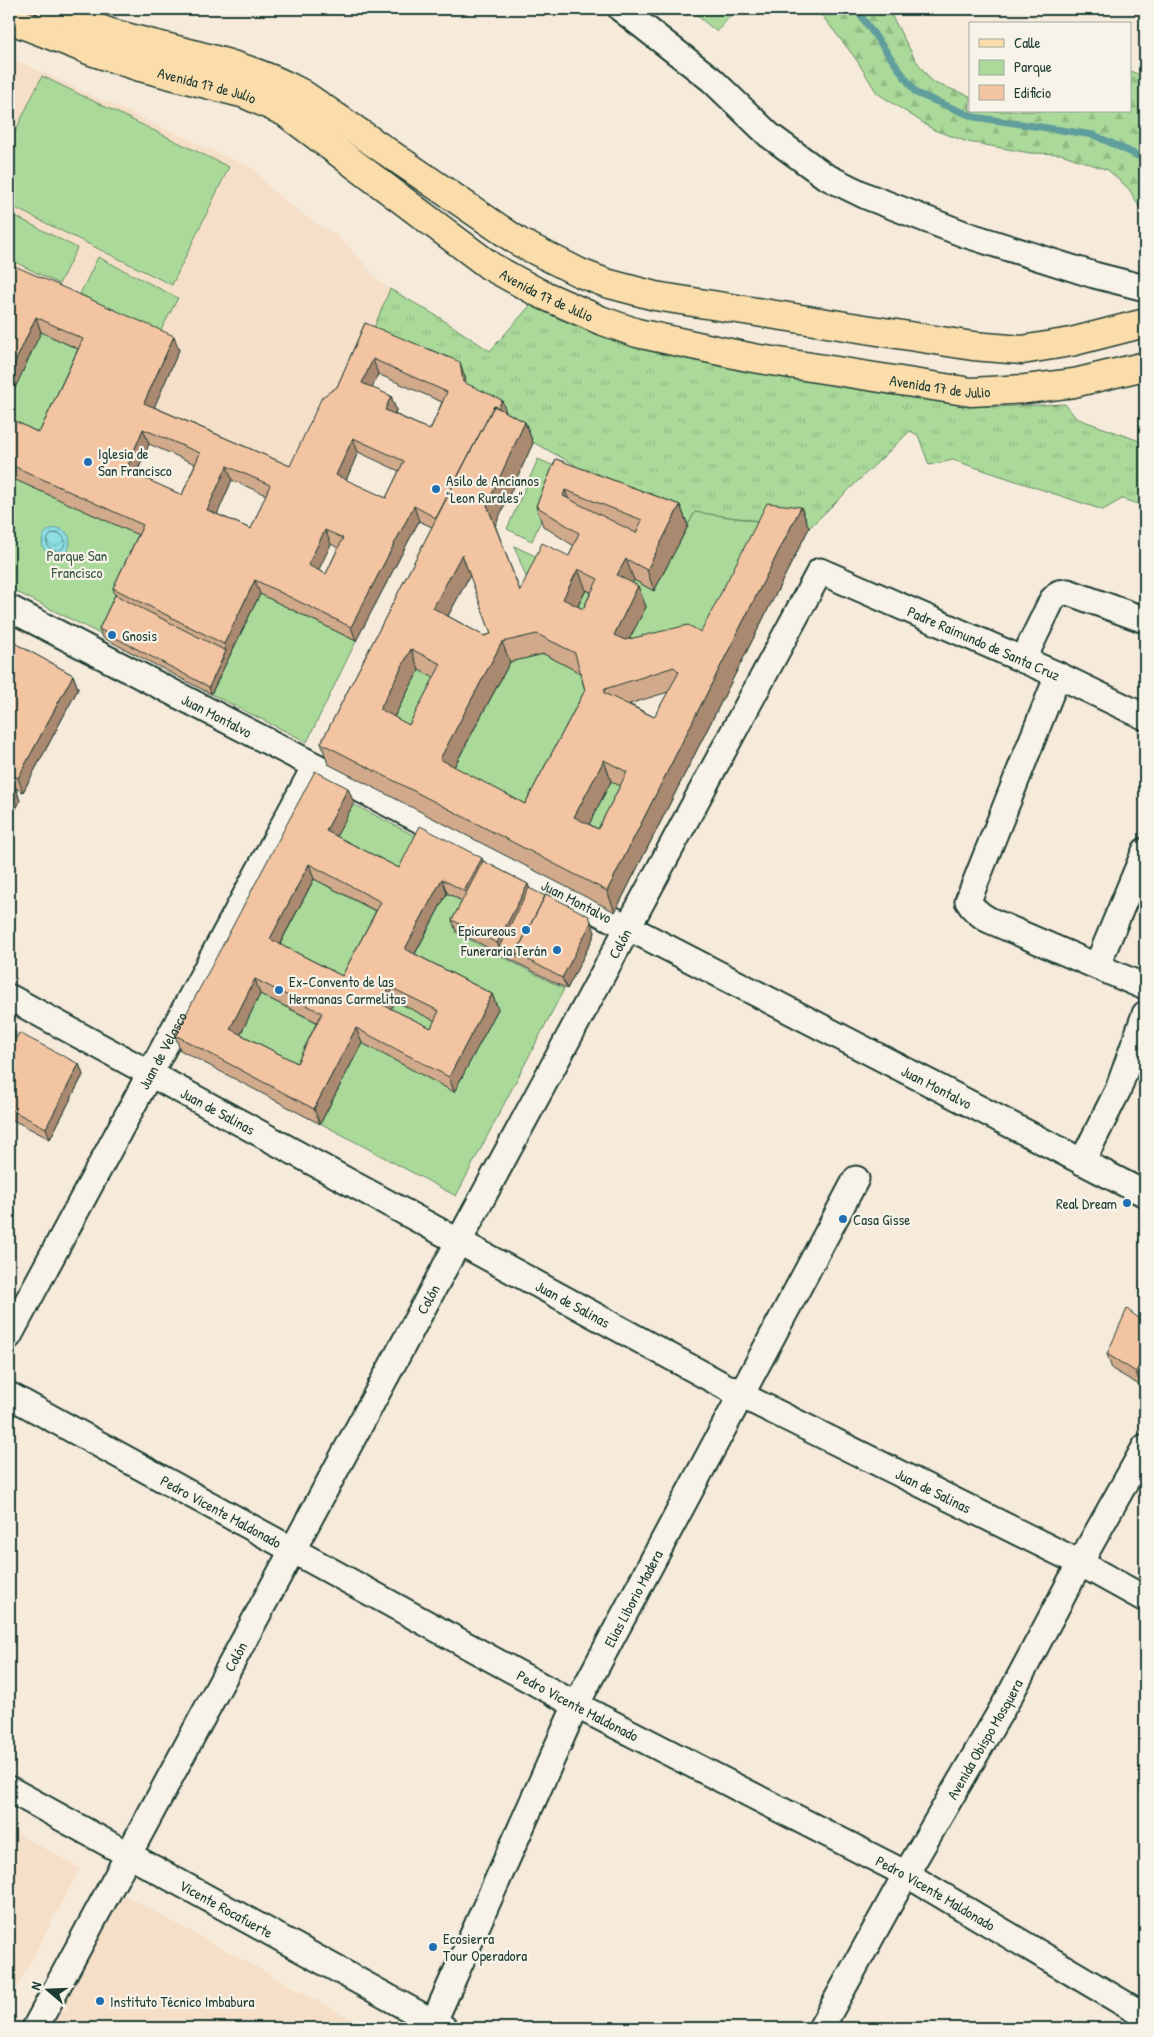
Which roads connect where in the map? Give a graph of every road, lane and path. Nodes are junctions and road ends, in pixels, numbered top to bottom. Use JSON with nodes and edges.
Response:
{"nodes":[{"id":1,"x":51,"y":9,"type":"edge"},
{"id":2,"x":621,"y":9,"type":"edge"},
{"id":3,"x":9,"y":20,"type":"edge"},
{"id":4,"x":1145,"y":288,"type":"edge"},
{"id":5,"x":1145,"y":323,"type":"edge"},
{"id":6,"x":1145,"y":366,"type":"edge"},
{"id":7,"x":820,"y":571,"type":"joint"},
{"id":8,"x":9,"y":608,"type":"edge"},
{"id":9,"x":1145,"y":620,"type":"edge"},
{"id":10,"x":1023,"y":660,"type":"junction"},
{"id":11,"x":1058,"y":675,"type":"junction"},
{"id":12,"x":1145,"y":717,"type":"edge"},
{"id":13,"x":314,"y":766,"type":"junction"},
{"id":14,"x":1145,"y":851,"type":"edge"},
{"id":15,"x":628,"y":927,"type":"junction"},
{"id":16,"x":1097,"y":966,"type":"junction"},
{"id":17,"x":1145,"y":987,"type":"edge"},
{"id":18,"x":9,"y":997,"type":"edge"},
{"id":19,"x":1145,"y":1014,"type":"edge"},
{"id":20,"x":150,"y":1074,"type":"junction"},
{"id":21,"x":1082,"y":1162,"type":"junction"},
{"id":22,"x":856,"y":1179,"type":"dead end"},
{"id":23,"x":1145,"y":1194,"type":"edge"},
{"id":24,"x":459,"y":1242,"type":"junction"},
{"id":25,"x":9,"y":1336,"type":"edge"},
{"id":26,"x":9,"y":1394,"type":"edge"},
{"id":27,"x":740,"y":1395,"type":"junction"},
{"id":28,"x":1145,"y":1447,"type":"edge"},
{"id":29,"x":293,"y":1550,"type":"junction"},
{"id":30,"x":1080,"y":1563,"type":"junction"},
{"id":31,"x":1145,"y":1599,"type":"edge"},
{"id":32,"x":576,"y":1705,"type":"junction"},
{"id":33,"x":9,"y":1789,"type":"edge"},
{"id":34,"x":129,"y":1855,"type":"junction"},
{"id":35,"x":906,"y":1874,"type":"junction"},
{"id":36,"x":1145,"y":2016,"type":"edge"},
{"id":37,"x":437,"y":2026,"type":"edge"},
{"id":38,"x":35,"y":2028,"type":"edge"},
{"id":39,"x":821,"y":2028,"type":"edge"}],
"edges":[{"from":1,"to":5,"type":"main road","name":"Avenida 17 de Julio"},
{"from":2,"to":4,"type":"street"},
{"from":3,"to":6,"type":"main road","name":"Avenida 17 de Julio"},
{"from":7,"to":10,"type":"street","name":"Padre Raimundo de Santa Cruz"},
{"from":7,"to":15,"type":"street","name":"Colón"},
{"from":8,"to":13,"type":"street","name":"Juan Montalvo"},
{"from":9,"to":10,"type":"street"},
{"from":10,"to":11,"type":"street","name":"Padre Raimundo de Santa Cruz"},
{"from":11,"to":12,"type":"street","name":"Padre Raimundo de Santa Cruz"},
{"from":11,"to":16,"type":"street"},
{"from":13,"to":15,"type":"street","name":"Juan Montalvo"},
{"from":13,"to":20,"type":"street","name":"Juan de Velasco"},
{"from":14,"to":16,"type":"street"},
{"from":15,"to":21,"type":"street","name":"Juan Montalvo"},
{"from":15,"to":24,"type":"street","name":"Colón"},
{"from":16,"to":17,"type":"street"},
{"from":18,"to":20,"type":"street","name":"Juan de Salinas"},
{"from":19,"to":21,"type":"street"},
{"from":20,"to":24,"type":"street","name":"Juan de Salinas"},
{"from":20,"to":25,"type":"street","name":"Juan de Velasco"},
{"from":21,"to":23,"type":"street","name":"Juan Montalvo"},
{"from":22,"to":27,"type":"street","name":"Elias Liborio Madera"},
{"from":24,"to":27,"type":"street","name":"Juan de Salinas"},
{"from":24,"to":29,"type":"street","name":"Colón"},
{"from":26,"to":29,"type":"street","name":"Pedro Vicente Maldonado"},
{"from":27,"to":30,"type":"street","name":"Juan de Salinas"},
{"from":27,"to":32,"type":"street","name":"Elias Liborio Madera"},
{"from":28,"to":30,"type":"street","name":"Avenida Obispo Mosquera"},
{"from":29,"to":32,"type":"street","name":"Pedro Vicente Maldonado"},
{"from":29,"to":34,"type":"street","name":"Colón"},
{"from":30,"to":31,"type":"street","name":"Juan de Salinas"},
{"from":30,"to":35,"type":"street","name":"Avenida Obispo Mosquera"},
{"from":32,"to":35,"type":"street","name":"Pedro Vicente Maldonado"},
{"from":32,"to":37,"type":"street","name":"Elias Liborio Madera"},
{"from":33,"to":34,"type":"street","name":"Vicente Rocafuerte"},
{"from":34,"to":37,"type":"street","name":"Vicente Rocafuerte"},
{"from":34,"to":38,"type":"street","name":"Colón"},
{"from":35,"to":36,"type":"street","name":"Pedro Vicente Maldonado"},
{"from":35,"to":39,"type":"street","name":"Avenida Obispo Mosquera"}]}
